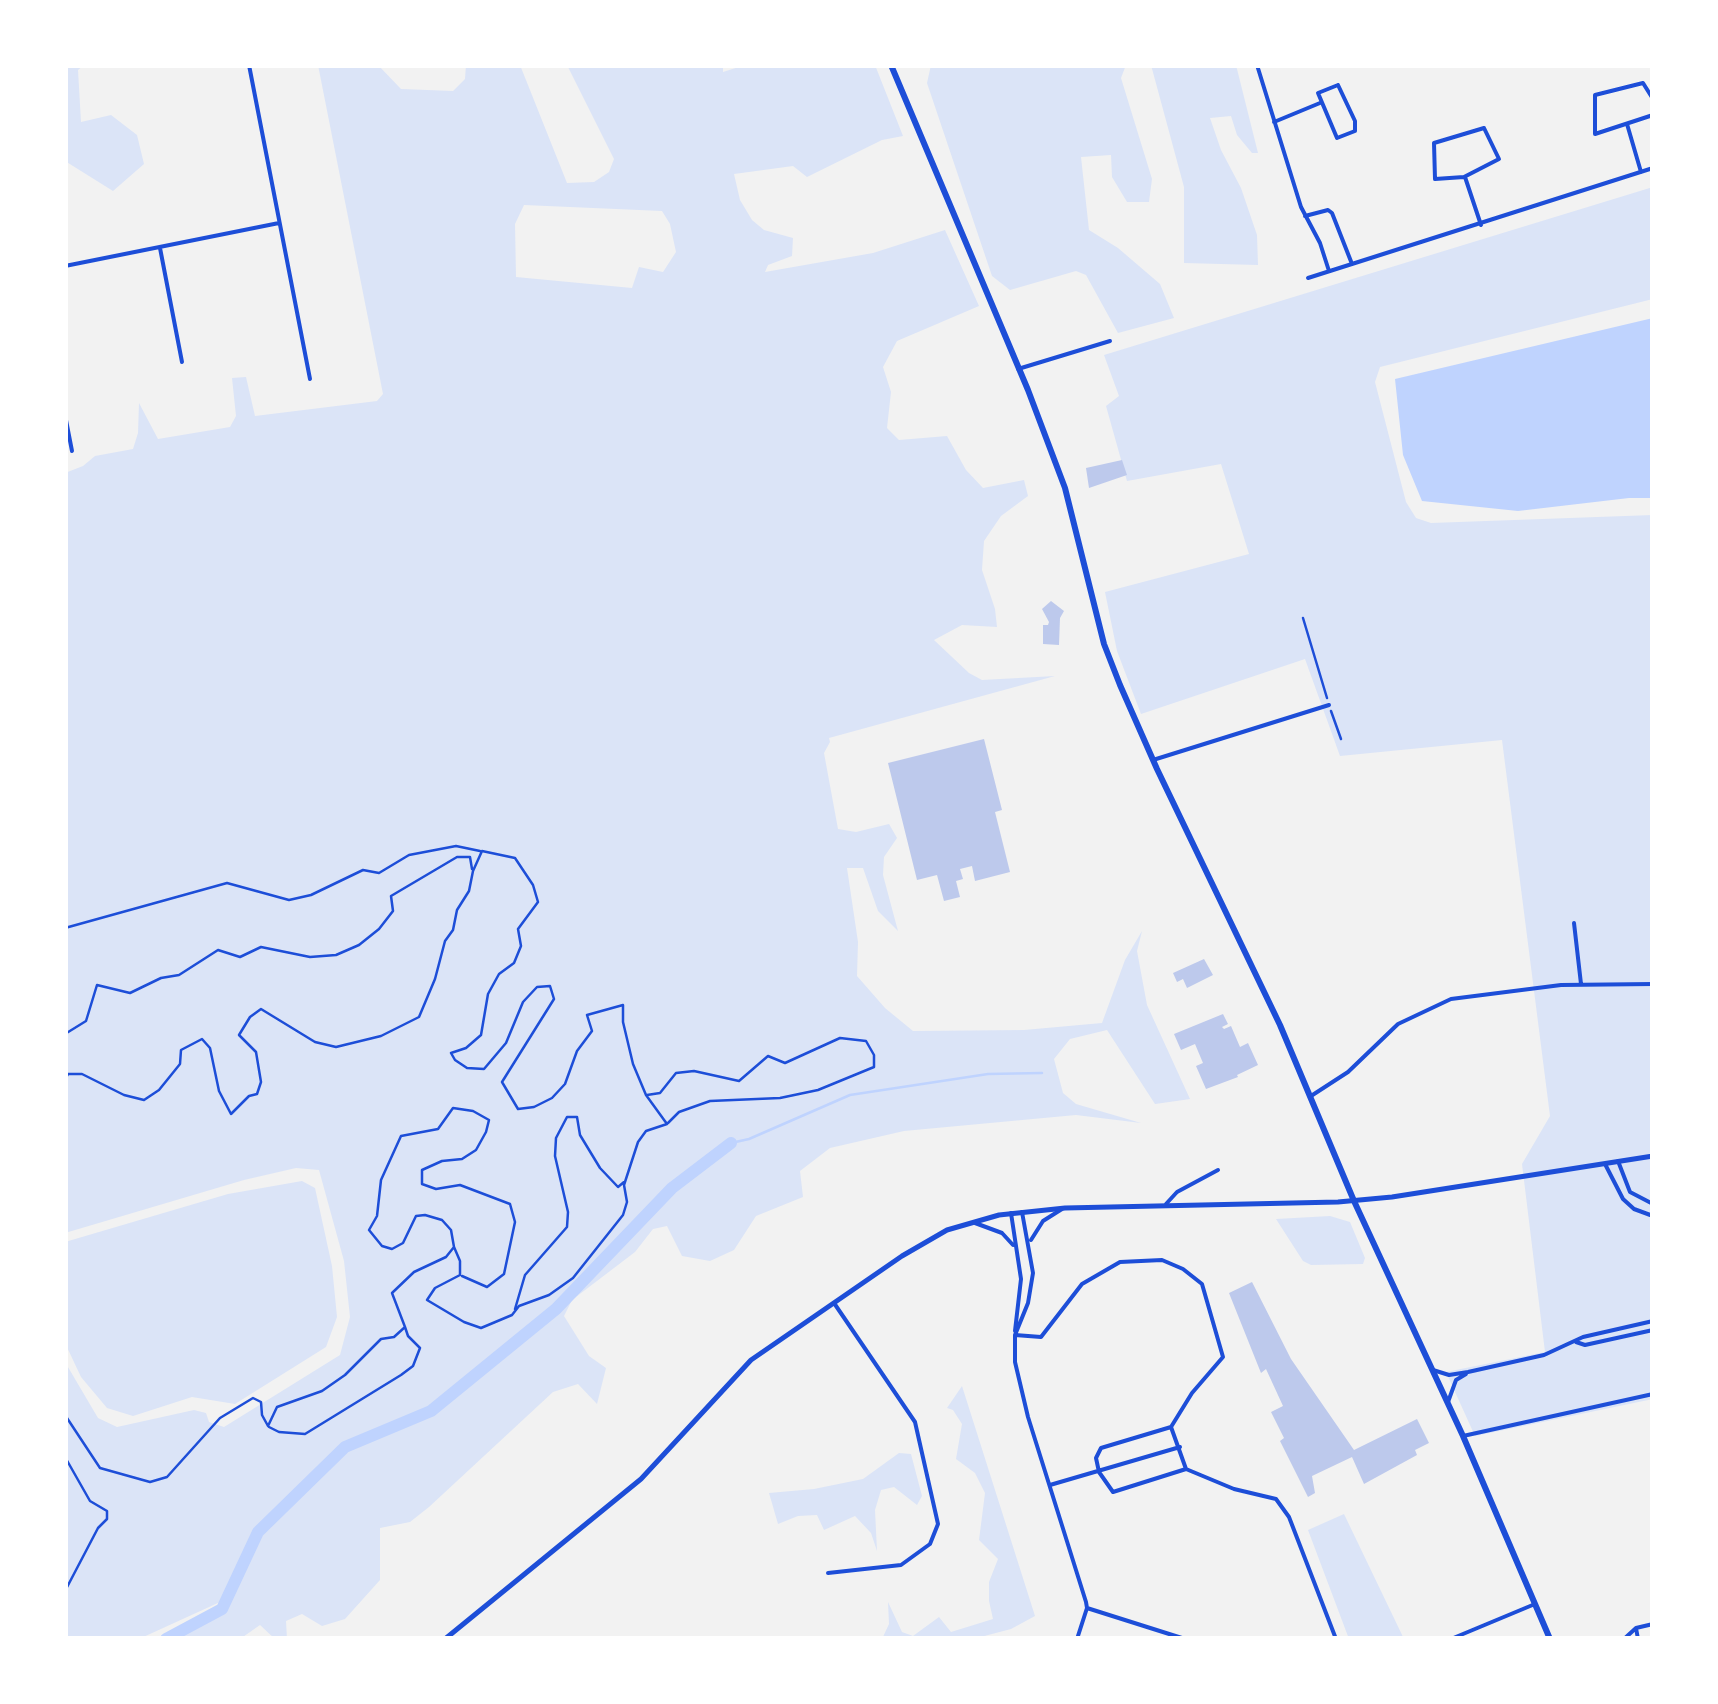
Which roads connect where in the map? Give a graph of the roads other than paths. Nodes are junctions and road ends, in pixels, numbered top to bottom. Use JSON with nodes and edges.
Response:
{"nodes":[{"id":1,"x":249,"y":65,"type":"edge"},
{"id":2,"x":891,"y":65,"type":"edge"},
{"id":3,"x":1258,"y":65,"type":"edge"},
{"id":4,"x":1653,"y":100,"type":"edge"},
{"id":5,"x":1320,"y":103,"type":"junction"},
{"id":6,"x":1653,"y":115,"type":"edge"},
{"id":7,"x":1274,"y":122,"type":"junction"},
{"id":8,"x":1627,"y":124,"type":"junction"},
{"id":9,"x":1653,"y":168,"type":"edge"},
{"id":10,"x":1641,"y":172,"type":"junction"},
{"id":11,"x":1464,"y":177,"type":"junction"},
{"id":12,"x":1305,"y":216,"type":"junction"},
{"id":13,"x":278,"y":223,"type":"junction"},
{"id":14,"x":1481,"y":224,"type":"junction"},
{"id":15,"x":160,"y":248,"type":"junction"},
{"id":16,"x":1352,"y":264,"type":"junction"},
{"id":17,"x":65,"y":266,"type":"edge"},
{"id":18,"x":1329,"y":271,"type":"junction"},
{"id":19,"x":1308,"y":278,"type":"dead end"},
{"id":20,"x":1110,"y":341,"type":"dead end"},
{"id":21,"x":182,"y":362,"type":"dead end"},
{"id":22,"x":1018,"y":369,"type":"junction"},
{"id":23,"x":310,"y":378,"type":"dead end"},
{"id":24,"x":65,"y":415,"type":"edge"},
{"id":25,"x":72,"y":451,"type":"dead end"},
{"id":26,"x":1329,"y":705,"type":"road end"},
{"id":27,"x":1153,"y":760,"type":"junction"},
{"id":28,"x":1574,"y":924,"type":"dead end"},
{"id":29,"x":1581,"y":984,"type":"junction"},
{"id":30,"x":1653,"y":984,"type":"edge"},
{"id":31,"x":1310,"y":1097,"type":"junction"},
{"id":32,"x":1653,"y":1156,"type":"edge"},
{"id":33,"x":1618,"y":1161,"type":"junction"},
{"id":34,"x":1605,"y":1164,"type":"junction"},
{"id":35,"x":1218,"y":1170,"type":"dead end"},
{"id":36,"x":1354,"y":1201,"type":"junction"},
{"id":37,"x":1166,"y":1204,"type":"junction"},
{"id":38,"x":1653,"y":1204,"type":"edge"},
{"id":39,"x":1065,"y":1208,"type":"junction"},
{"id":40,"x":1022,"y":1212,"type":"junction"},
{"id":41,"x":1011,"y":1213,"type":"junction"},
{"id":42,"x":1653,"y":1216,"type":"edge"},
{"id":43,"x":970,"y":1222,"type":"junction"},
{"id":44,"x":1029,"y":1244,"type":"junction"},
{"id":45,"x":1016,"y":1248,"type":"junction"},
{"id":46,"x":834,"y":1303,"type":"junction"},
{"id":47,"x":1653,"y":1322,"type":"edge"},
{"id":48,"x":1653,"y":1330,"type":"edge"},
{"id":49,"x":1016,"y":1335,"type":"junction"},
{"id":50,"x":1576,"y":1342,"type":"junction"},
{"id":51,"x":1433,"y":1370,"type":"junction"},
{"id":52,"x":1468,"y":1372,"type":"junction"},
{"id":53,"x":1653,"y":1394,"type":"edge"},
{"id":54,"x":1448,"y":1402,"type":"junction"},
{"id":55,"x":1171,"y":1427,"type":"junction"},
{"id":56,"x":1463,"y":1436,"type":"junction"},
{"id":57,"x":1180,"y":1447,"type":"junction"},
{"id":58,"x":1186,"y":1469,"type":"junction"},
{"id":59,"x":1099,"y":1472,"type":"junction"},
{"id":60,"x":1050,"y":1486,"type":"junction"},
{"id":61,"x":828,"y":1573,"type":"dead end"},
{"id":62,"x":1535,"y":1604,"type":"junction"},
{"id":63,"x":1088,"y":1608,"type":"junction"},
{"id":64,"x":1653,"y":1624,"type":"edge"},
{"id":65,"x":1636,"y":1628,"type":"junction"},
{"id":66,"x":446,"y":1639,"type":"edge"},
{"id":67,"x":1077,"y":1639,"type":"edge"},
{"id":68,"x":1185,"y":1639,"type":"edge"},
{"id":69,"x":1336,"y":1639,"type":"edge"},
{"id":70,"x":1451,"y":1639,"type":"edge"},
{"id":71,"x":1550,"y":1639,"type":"edge"},
{"id":72,"x":1624,"y":1639,"type":"edge"},
{"id":73,"x":1638,"y":1639,"type":"edge"}],
"edges":[{"from":1,"to":13,"type":"street"},
{"from":2,"to":22,"type":"main road"},
{"from":3,"to":7,"type":"street"},
{"from":4,"to":8,"type":"street"},
{"from":5,"to":5,"type":"street"},
{"from":5,"to":7,"type":"street"},
{"from":6,"to":8,"type":"street"},
{"from":7,"to":12,"type":"street"},
{"from":8,"to":10,"type":"street"},
{"from":9,"to":10,"type":"street"},
{"from":10,"to":14,"type":"street"},
{"from":11,"to":11,"type":"street"},
{"from":11,"to":14,"type":"street"},
{"from":12,"to":16,"type":"street"},
{"from":12,"to":18,"type":"street"},
{"from":13,"to":15,"type":"street"},
{"from":13,"to":23,"type":"street"},
{"from":14,"to":16,"type":"street"},
{"from":15,"to":17,"type":"street"},
{"from":15,"to":21,"type":"street"},
{"from":16,"to":18,"type":"street"},
{"from":18,"to":19,"type":"street"},
{"from":20,"to":22,"type":"street"},
{"from":22,"to":27,"type":"main road"},
{"from":24,"to":25,"type":"street"},
{"from":26,"to":27,"type":"street"},
{"from":27,"to":31,"type":"main road"},
{"from":28,"to":29,"type":"street"},
{"from":29,"to":30,"type":"street"},
{"from":29,"to":31,"type":"street"},
{"from":31,"to":36,"type":"main road"},
{"from":32,"to":33,"type":"main road"},
{"from":33,"to":34,"type":"main road"},
{"from":33,"to":38,"type":"street"},
{"from":34,"to":36,"type":"main road"},
{"from":34,"to":42,"type":"street"},
{"from":35,"to":37,"type":"street"},
{"from":36,"to":37,"type":"main road"},
{"from":36,"to":51,"type":"main road"},
{"from":37,"to":39,"type":"main road"},
{"from":39,"to":40,"type":"main road"},
{"from":39,"to":44,"type":"street"},
{"from":40,"to":41,"type":"main road"},
{"from":40,"to":44,"type":"street"},
{"from":41,"to":43,"type":"main road"},
{"from":41,"to":45,"type":"street"},
{"from":43,"to":45,"type":"street"},
{"from":43,"to":46,"type":"main road"},
{"from":44,"to":49,"type":"street"},
{"from":45,"to":49,"type":"street"},
{"from":46,"to":61,"type":"street"},
{"from":46,"to":66,"type":"main road"},
{"from":47,"to":50,"type":"street"},
{"from":48,"to":50,"type":"street"},
{"from":49,"to":55,"type":"street"},
{"from":49,"to":60,"type":"street"},
{"from":50,"to":52,"type":"street"},
{"from":51,"to":52,"type":"street"},
{"from":51,"to":54,"type":"main road"},
{"from":52,"to":54,"type":"street"},
{"from":53,"to":56,"type":"street"},
{"from":54,"to":56,"type":"main road"},
{"from":55,"to":57,"type":"street"},
{"from":55,"to":59,"type":"street"},
{"from":56,"to":62,"type":"main road"},
{"from":57,"to":58,"type":"street"},
{"from":57,"to":59,"type":"street"},
{"from":58,"to":59,"type":"street"},
{"from":58,"to":69,"type":"street"},
{"from":59,"to":60,"type":"street"},
{"from":60,"to":63,"type":"street"},
{"from":62,"to":70,"type":"street"},
{"from":62,"to":71,"type":"main road"},
{"from":63,"to":67,"type":"street"},
{"from":63,"to":68,"type":"street"},
{"from":64,"to":65,"type":"street"},
{"from":65,"to":72,"type":"street"},
{"from":65,"to":73,"type":"street"}]}
